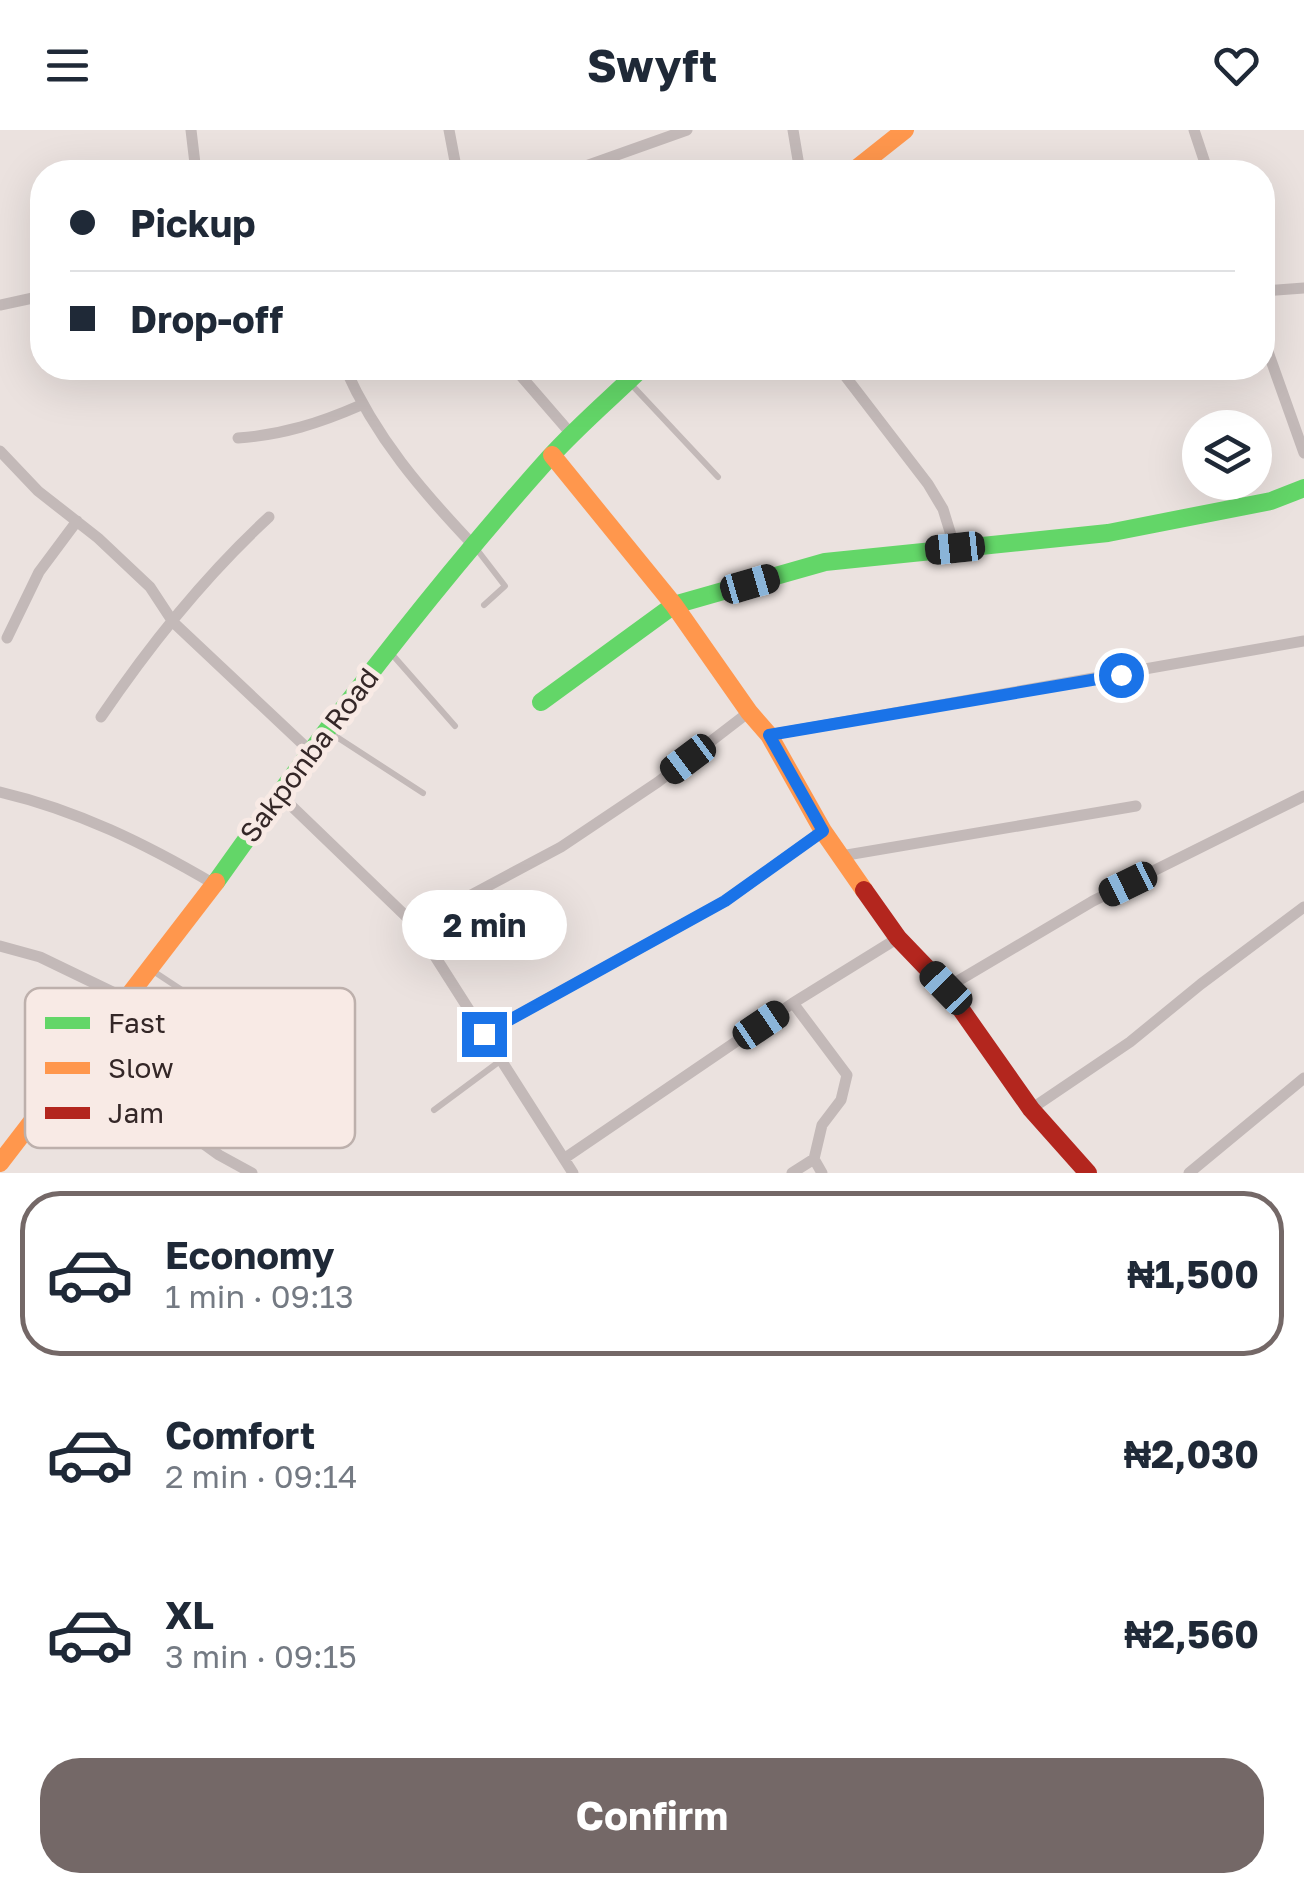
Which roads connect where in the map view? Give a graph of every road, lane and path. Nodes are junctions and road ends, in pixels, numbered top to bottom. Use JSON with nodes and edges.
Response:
{"nodes":[{"id":1,"x":191,"y":130,"type":"edge"},
{"id":2,"x":449,"y":130,"type":"edge"},
{"id":3,"x":687,"y":130,"type":"edge"},
{"id":4,"x":793,"y":130,"type":"edge"},
{"id":5,"x":905,"y":130,"type":"edge"},
{"id":6,"x":1194,"y":130,"type":"edge"},
{"id":7,"x":195,"y":160,"type":"edge"},
{"id":8,"x":455,"y":160,"type":"edge"},
{"id":9,"x":603,"y":160,"type":"edge"},
{"id":10,"x":798,"y":160,"type":"edge"},
{"id":11,"x":867,"y":160,"type":"edge"},
{"id":12,"x":1204,"y":160,"type":"edge"},
{"id":13,"x":1304,"y":288,"type":"edge"},
{"id":14,"x":1275,"y":290,"type":"edge"},
{"id":15,"x":30,"y":299,"type":"edge"},
{"id":16,"x":0,"y":305,"type":"edge"},
{"id":17,"x":1275,"y":372,"type":"edge"},
{"id":18,"x":350,"y":380,"type":"edge"},
{"id":19,"x":524,"y":380,"type":"edge"},
{"id":20,"x":629,"y":380,"type":"edge"},
{"id":21,"x":640,"y":380,"type":"edge"},
{"id":22,"x":849,"y":380,"type":"edge"},
{"id":23,"x":360,"y":405,"type":"junction"},
{"id":24,"x":572,"y":435,"type":"junction"},
{"id":25,"x":238,"y":438,"type":"dead end"},
{"id":26,"x":0,"y":451,"type":"edge"},
{"id":27,"x":1304,"y":453,"type":"edge"},
{"id":28,"x":552,"y":455,"type":"junction"},
{"id":29,"x":718,"y":477,"type":"dead end"},
{"id":30,"x":1304,"y":488,"type":"edge"},
{"id":31,"x":269,"y":517,"type":"dead end"},
{"id":32,"x":77,"y":522,"type":"junction"},
{"id":33,"x":474,"y":546,"type":"junction"},
{"id":34,"x":955,"y":548,"type":"junction"},
{"id":35,"x":484,"y":605,"type":"dead end"},
{"id":36,"x":674,"y":605,"type":"junction"},
{"id":37,"x":173,"y":622,"type":"junction"},
{"id":38,"x":7,"y":638,"type":"dead end"},
{"id":39,"x":1304,"y":641,"type":"edge"},
{"id":40,"x":389,"y":650,"type":"junction"},
{"id":41,"x":542,"y":702,"type":"dead end"},
{"id":42,"x":750,"y":712,"type":"junction"},
{"id":43,"x":101,"y":717,"type":"dead end"},
{"id":44,"x":456,"y":726,"type":"dead end"},
{"id":45,"x":325,"y":730,"type":"junction"},
{"id":46,"x":769,"y":735,"type":"junction"},
{"id":47,"x":309,"y":750,"type":"junction"},
{"id":48,"x":0,"y":792,"type":"edge"},
{"id":49,"x":424,"y":792,"type":"dead end"},
{"id":50,"x":278,"y":794,"type":"junction"},
{"id":51,"x":1304,"y":796,"type":"edge"},
{"id":52,"x":1136,"y":806,"type":"dead end"},
{"id":53,"x":823,"y":831,"type":"junction"},
{"id":54,"x":841,"y":856,"type":"junction"},
{"id":55,"x":214,"y":884,"type":"junction"},
{"id":56,"x":1304,"y":907,"type":"edge"},
{"id":57,"x":415,"y":925,"type":"junction"},
{"id":58,"x":898,"y":938,"type":"junction"},
{"id":59,"x":0,"y":946,"type":"edge"},
{"id":60,"x":148,"y":967,"type":"junction"},
{"id":61,"x":104,"y":988,"type":"edge"},
{"id":62,"x":132,"y":988,"type":"edge"},
{"id":63,"x":176,"y":988,"type":"edge"},
{"id":64,"x":946,"y":988,"type":"junction"},
{"id":65,"x":793,"y":1003,"type":"junction"},
{"id":66,"x":484,"y":1034,"type":"junction"},
{"id":67,"x":501,"y":1060,"type":"junction"},
{"id":68,"x":1304,"y":1078,"type":"edge"},
{"id":69,"x":1031,"y":1109,"type":"junction"},
{"id":70,"x":434,"y":1110,"type":"dead end"},
{"id":71,"x":25,"y":1130,"type":"edge"},
{"id":72,"x":211,"y":1148,"type":"edge"},
{"id":73,"x":565,"y":1158,"type":"junction"},
{"id":74,"x":814,"y":1160,"type":"junction"},
{"id":75,"x":0,"y":1164,"type":"edge"},
{"id":76,"x":252,"y":1173,"type":"edge"},
{"id":77,"x":573,"y":1173,"type":"edge"},
{"id":78,"x":792,"y":1173,"type":"edge"},
{"id":79,"x":822,"y":1173,"type":"edge"},
{"id":80,"x":1088,"y":1173,"type":"edge"},
{"id":81,"x":1189,"y":1173,"type":"edge"}],
"edges":[{"from":1,"to":7,"type":"street"},
{"from":2,"to":8,"type":"street"},
{"from":3,"to":9,"type":"street"},
{"from":4,"to":10,"type":"street"},
{"from":5,"to":11,"type":"street"},
{"from":6,"to":12,"type":"street"},
{"from":13,"to":14,"type":"street"},
{"from":15,"to":16,"type":"street"},
{"from":17,"to":27,"type":"street"},
{"from":18,"to":23,"type":"street"},
{"from":19,"to":24,"type":"street"},
{"from":20,"to":24,"type":"street","name":"Sakponba Road"},
{"from":21,"to":29,"type":"lane"},
{"from":22,"to":34,"type":"street"},
{"from":23,"to":25,"type":"street"},
{"from":23,"to":33,"type":"street"},
{"from":24,"to":28,"type":"street","name":"Sakponba Road"},
{"from":26,"to":32,"type":"street"},
{"from":28,"to":33,"type":"street","name":"Sakponba Road"},
{"from":28,"to":36,"type":"street"},
{"from":30,"to":34,"type":"street"},
{"from":31,"to":37,"type":"street"},
{"from":32,"to":37,"type":"street"},
{"from":32,"to":38,"type":"street"},
{"from":33,"to":35,"type":"lane"},
{"from":33,"to":40,"type":"street","name":"Sakponba Road"},
{"from":34,"to":36,"type":"street"},
{"from":36,"to":41,"type":"street"},
{"from":36,"to":42,"type":"street"},
{"from":37,"to":43,"type":"street"},
{"from":37,"to":47,"type":"street"},
{"from":39,"to":46,"type":"street"},
{"from":40,"to":44,"type":"lane"},
{"from":40,"to":45,"type":"street","name":"Sakponba Road"},
{"from":42,"to":46,"type":"street"},
{"from":42,"to":57,"type":"street"},
{"from":45,"to":47,"type":"street","name":"Sakponba Road"},
{"from":45,"to":49,"type":"lane"},
{"from":46,"to":53,"type":"street"},
{"from":47,"to":50,"type":"street","name":"Sakponba Road"},
{"from":48,"to":55,"type":"street"},
{"from":50,"to":55,"type":"street","name":"Sakponba Road"},
{"from":50,"to":57,"type":"street"},
{"from":51,"to":64,"type":"street"},
{"from":52,"to":54,"type":"street"},
{"from":53,"to":54,"type":"street"},
{"from":53,"to":66,"type":"street"},
{"from":54,"to":58,"type":"street"},
{"from":55,"to":60,"type":"street","name":"Sakponba Road"},
{"from":56,"to":69,"type":"street"},
{"from":57,"to":66,"type":"street"},
{"from":58,"to":64,"type":"street"},
{"from":58,"to":65,"type":"street"},
{"from":59,"to":61,"type":"street"},
{"from":60,"to":62,"type":"street","name":"Sakponba Road"},
{"from":60,"to":63,"type":"lane"},
{"from":64,"to":69,"type":"street"},
{"from":65,"to":73,"type":"street"},
{"from":65,"to":74,"type":"street"},
{"from":66,"to":67,"type":"street"},
{"from":67,"to":70,"type":"lane"},
{"from":67,"to":73,"type":"street"},
{"from":68,"to":81,"type":"street"},
{"from":69,"to":80,"type":"street"},
{"from":71,"to":75,"type":"street","name":"Sakponba Road"},
{"from":72,"to":76,"type":"street"},
{"from":73,"to":77,"type":"street"},
{"from":74,"to":78,"type":"street"},
{"from":74,"to":79,"type":"street"}]}
